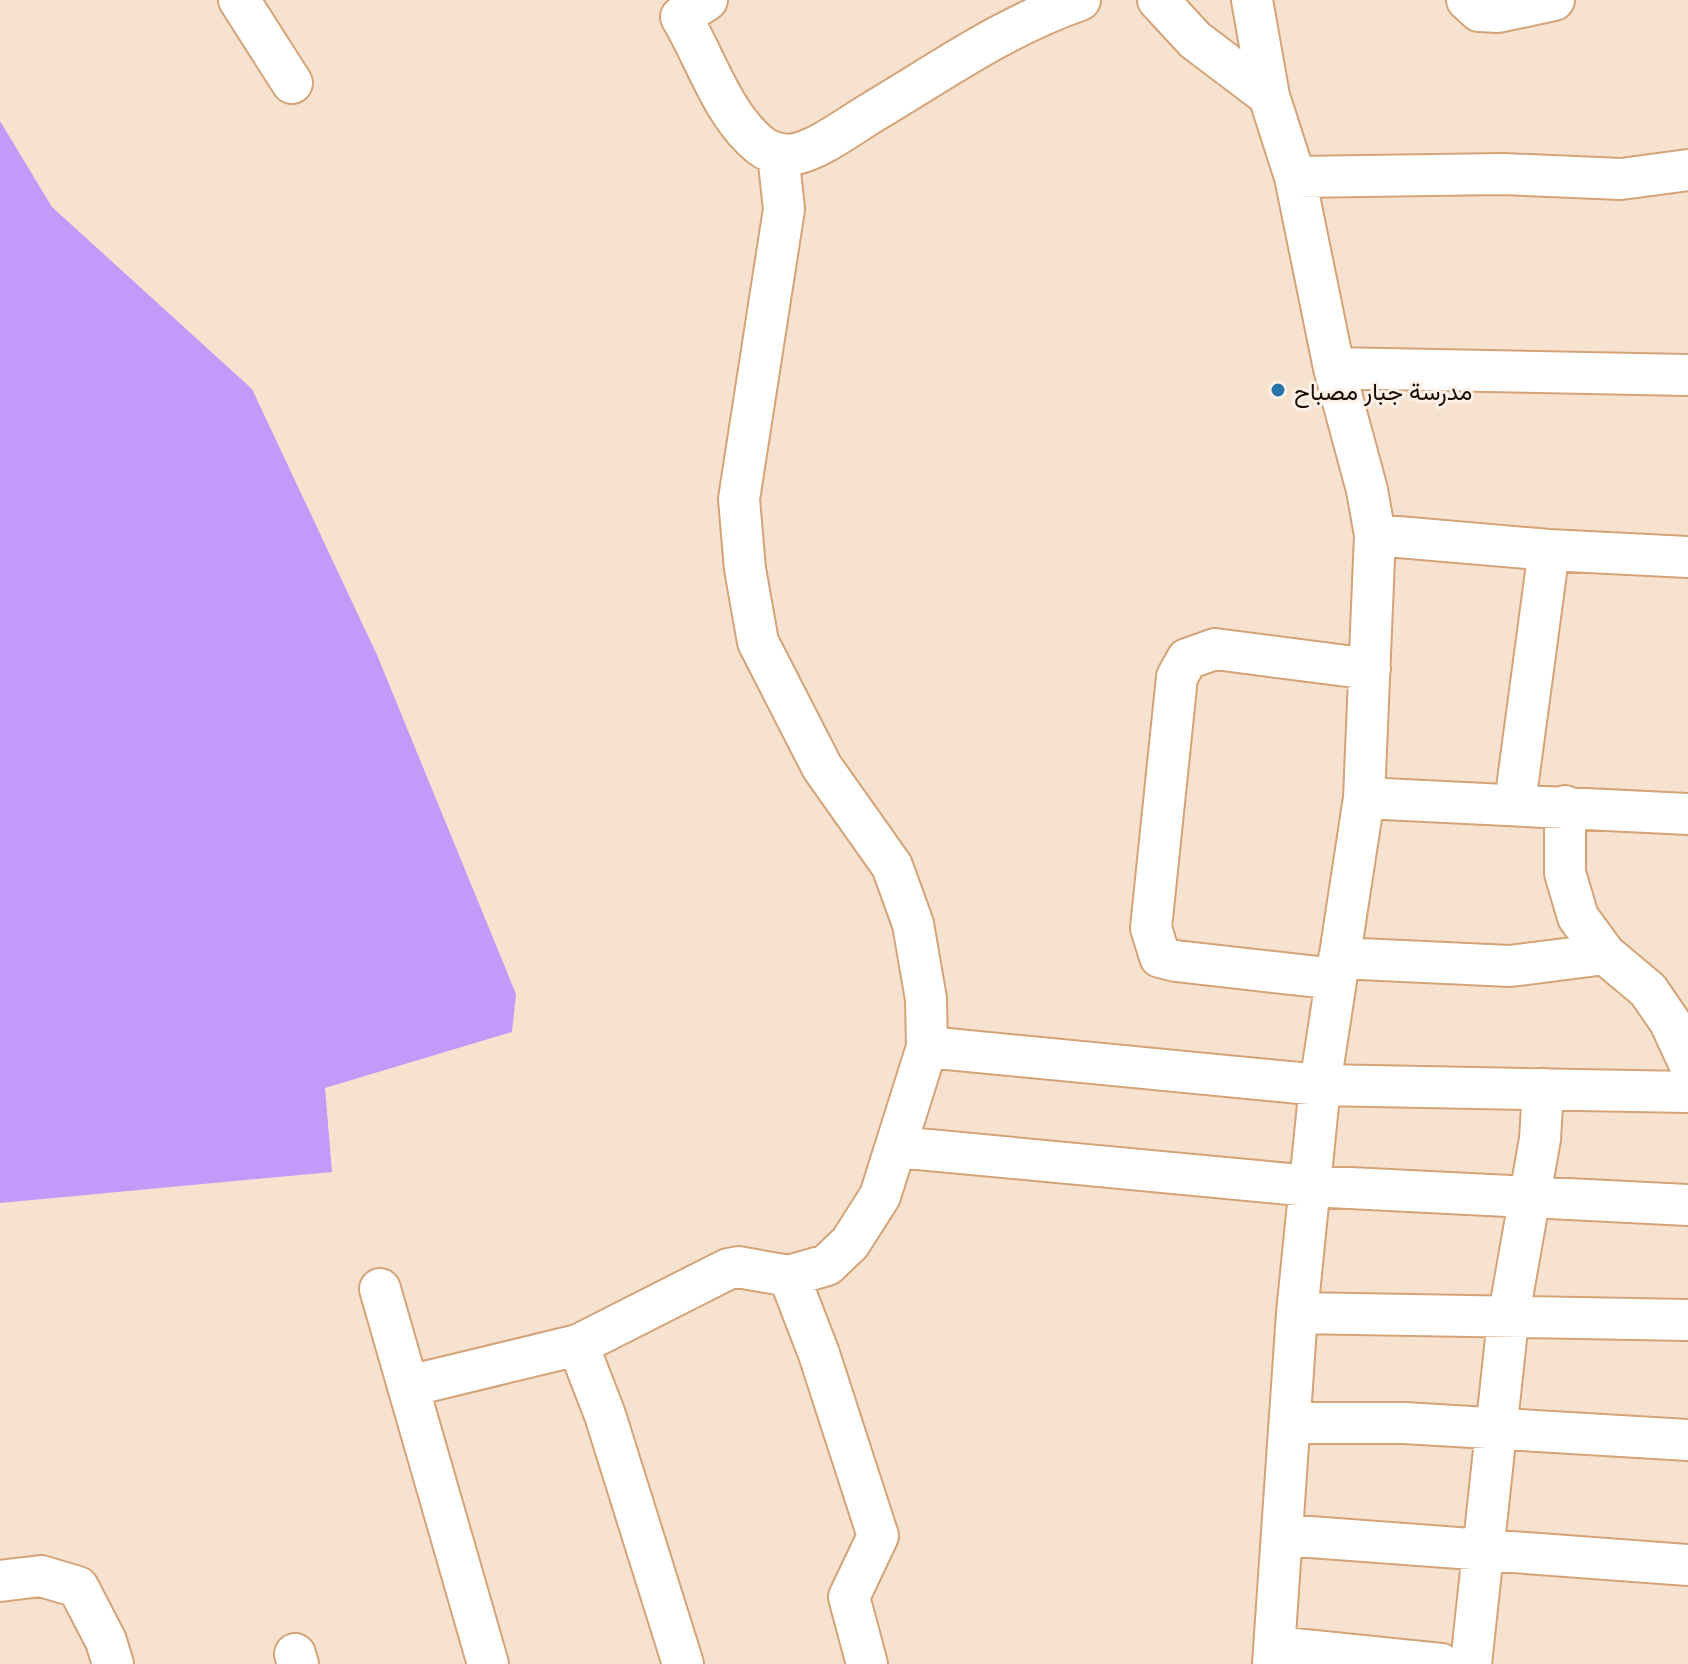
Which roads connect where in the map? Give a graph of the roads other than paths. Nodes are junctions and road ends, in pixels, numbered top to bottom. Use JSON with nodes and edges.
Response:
{"nodes":[{"id":1,"x":239,"y":0,"type":"edge"},
{"id":2,"x":1080,"y":0,"type":"edge"},
{"id":3,"x":1158,"y":0,"type":"edge"},
{"id":4,"x":1252,"y":0,"type":"edge"},
{"id":5,"x":1467,"y":0,"type":"edge"},
{"id":6,"x":1554,"y":0,"type":"edge"},
{"id":7,"x":687,"y":6,"type":"edge"},
{"id":8,"x":292,"y":83,"type":"dead end"},
{"id":9,"x":1269,"y":96,"type":"junction"},
{"id":10,"x":778,"y":154,"type":"junction"},
{"id":11,"x":1688,"y":170,"type":"edge"},
{"id":12,"x":1295,"y":177,"type":"junction"},
{"id":13,"x":1334,"y":368,"type":"junction"},
{"id":14,"x":1688,"y":375,"type":"edge"},
{"id":15,"x":1375,"y":535,"type":"junction"},
{"id":16,"x":1549,"y":550,"type":"junction"},
{"id":17,"x":1688,"y":557,"type":"edge"},
{"id":18,"x":1370,"y":669,"type":"junction"},
{"id":19,"x":1364,"y":798,"type":"junction"},
{"id":20,"x":1515,"y":803,"type":"junction"},
{"id":21,"x":1565,"y":806,"type":"junction"},
{"id":22,"x":1688,"y":813,"type":"edge"},
{"id":23,"x":1605,"y":954,"type":"junction"},
{"id":24,"x":1338,"y":969,"type":"junction"},
{"id":25,"x":927,"y":1047,"type":"junction"},
{"id":26,"x":1688,"y":1061,"type":"edge"},
{"id":27,"x":1320,"y":1085,"type":"junction"},
{"id":28,"x":1543,"y":1089,"type":"junction"},
{"id":29,"x":1688,"y":1092,"type":"edge"},
{"id":30,"x":897,"y":1147,"type":"junction"},
{"id":31,"x":1310,"y":1186,"type":"junction"},
{"id":32,"x":1530,"y":1197,"type":"junction"},
{"id":33,"x":1688,"y":1205,"type":"edge"},
{"id":34,"x":789,"y":1276,"type":"junction"},
{"id":35,"x":380,"y":1289,"type":"dead end"},
{"id":36,"x":1297,"y":1313,"type":"junction"},
{"id":37,"x":1508,"y":1320,"type":"junction"},
{"id":38,"x":1688,"y":1320,"type":"edge"},
{"id":39,"x":578,"y":1345,"type":"junction"},
{"id":40,"x":409,"y":1386,"type":"junction"},
{"id":41,"x":1290,"y":1423,"type":"junction"},
{"id":42,"x":1495,"y":1429,"type":"junction"},
{"id":43,"x":1688,"y":1440,"type":"edge"},
{"id":44,"x":1283,"y":1535,"type":"junction"},
{"id":45,"x":1482,"y":1552,"type":"junction"},
{"id":46,"x":1688,"y":1565,"type":"edge"},
{"id":47,"x":0,"y":1581,"type":"edge"},
{"id":48,"x":1274,"y":1656,"type":"edge"},
{"id":49,"x":113,"y":1664,"type":"edge"},
{"id":50,"x":488,"y":1664,"type":"edge"},
{"id":51,"x":683,"y":1664,"type":"edge"},
{"id":52,"x":867,"y":1664,"type":"edge"},
{"id":53,"x":1441,"y":1664,"type":"edge"},
{"id":54,"x":1471,"y":1664,"type":"edge"}],
"edges":[{"from":1,"to":8,"type":"street"},
{"from":2,"to":10,"type":"street"},
{"from":3,"to":9,"type":"street"},
{"from":4,"to":9,"type":"street"},
{"from":5,"to":6,"type":"street"},
{"from":7,"to":10,"type":"street"},
{"from":9,"to":12,"type":"street"},
{"from":10,"to":25,"type":"street"},
{"from":11,"to":12,"type":"street"},
{"from":12,"to":13,"type":"street"},
{"from":13,"to":14,"type":"street"},
{"from":13,"to":15,"type":"street"},
{"from":15,"to":16,"type":"street"},
{"from":15,"to":18,"type":"street"},
{"from":16,"to":17,"type":"street"},
{"from":16,"to":20,"type":"street"},
{"from":18,"to":19,"type":"street"},
{"from":18,"to":24,"type":"street"},
{"from":19,"to":20,"type":"street"},
{"from":19,"to":24,"type":"street"},
{"from":20,"to":21,"type":"street"},
{"from":21,"to":22,"type":"street"},
{"from":21,"to":23,"type":"street"},
{"from":23,"to":24,"type":"street"},
{"from":23,"to":26,"type":"street"},
{"from":24,"to":27,"type":"street"},
{"from":25,"to":27,"type":"street"},
{"from":25,"to":30,"type":"street"},
{"from":27,"to":28,"type":"street"},
{"from":27,"to":31,"type":"street"},
{"from":28,"to":29,"type":"street"},
{"from":28,"to":32,"type":"street"},
{"from":30,"to":31,"type":"street"},
{"from":30,"to":34,"type":"street"},
{"from":31,"to":32,"type":"street"},
{"from":31,"to":36,"type":"street"},
{"from":32,"to":33,"type":"street"},
{"from":32,"to":37,"type":"street"},
{"from":34,"to":39,"type":"street"},
{"from":34,"to":52,"type":"street"},
{"from":35,"to":40,"type":"street"},
{"from":36,"to":37,"type":"street"},
{"from":36,"to":41,"type":"street"},
{"from":37,"to":38,"type":"street"},
{"from":37,"to":42,"type":"street"},
{"from":39,"to":40,"type":"street"},
{"from":39,"to":51,"type":"street"},
{"from":40,"to":50,"type":"street"},
{"from":41,"to":42,"type":"street"},
{"from":41,"to":44,"type":"street"},
{"from":42,"to":43,"type":"street"},
{"from":42,"to":45,"type":"street"},
{"from":44,"to":45,"type":"street"},
{"from":44,"to":48,"type":"street"},
{"from":45,"to":46,"type":"street"},
{"from":45,"to":54,"type":"street"},
{"from":47,"to":49,"type":"street"},
{"from":48,"to":53,"type":"street"}]}
